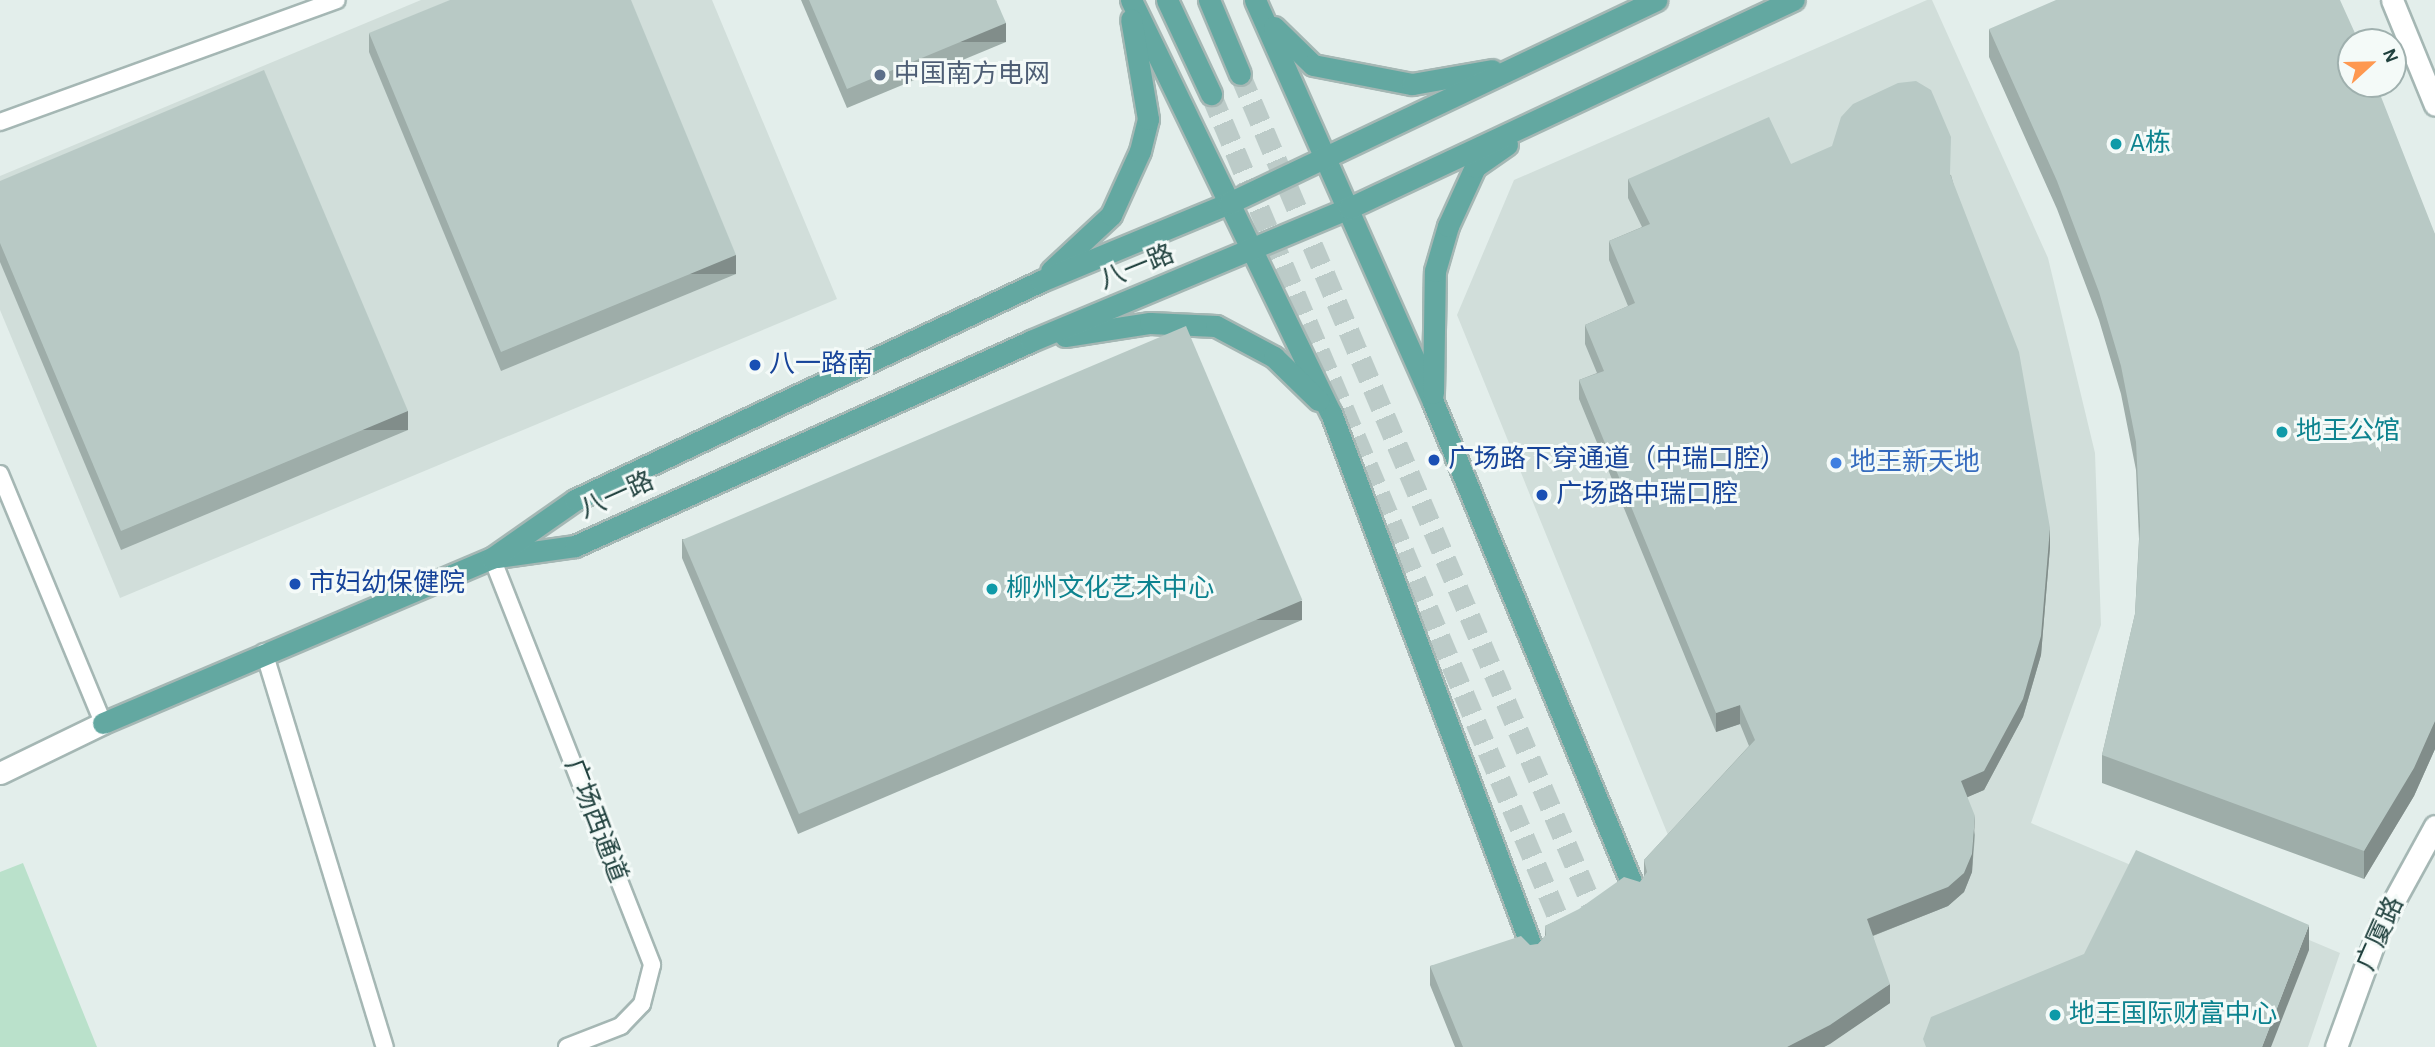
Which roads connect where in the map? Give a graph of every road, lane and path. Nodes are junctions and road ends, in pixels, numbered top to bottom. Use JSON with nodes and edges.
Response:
{"nodes":[{"id":1,"x":337,"y":0,"type":"edge"},
{"id":2,"x":1129,"y":0,"type":"edge"},
{"id":3,"x":1167,"y":0,"type":"edge"},
{"id":4,"x":1209,"y":0,"type":"edge"},
{"id":5,"x":1656,"y":0,"type":"edge"},
{"id":6,"x":1794,"y":0,"type":"edge"},
{"id":7,"x":2392,"y":0,"type":"edge"},
{"id":8,"x":1259,"y":8,"type":"edge"},
{"id":9,"x":1518,"y":66,"type":"junction"},
{"id":10,"x":1240,"y":74,"type":"tunnel mouth"},
{"id":11,"x":1211,"y":94,"type":"tunnel mouth"},
{"id":12,"x":2435,"y":105,"type":"edge"},
{"id":13,"x":1550,"y":114,"type":"junction"},
{"id":14,"x":0,"y":122,"type":"edge"},
{"id":15,"x":1327,"y":156,"type":"junction"},
{"id":16,"x":1229,"y":203,"type":"junction"},
{"id":17,"x":1349,"y":208,"type":"junction"},
{"id":18,"x":1250,"y":252,"type":"junction"},
{"id":19,"x":1041,"y":281,"type":"junction"},
{"id":20,"x":1031,"y":341,"type":"junction"},
{"id":21,"x":1433,"y":402,"type":"junction"},
{"id":22,"x":1331,"y":413,"type":"junction"},
{"id":23,"x":0,"y":474,"type":"edge"},
{"id":24,"x":492,"y":558,"type":"junction"},
{"id":25,"x":264,"y":652,"type":"junction"},
{"id":26,"x":103,"y":723,"type":"junction"},
{"id":27,"x":0,"y":773,"type":"edge"},
{"id":28,"x":2435,"y":826,"type":"edge"},
{"id":29,"x":1634,"y":889,"type":"edge"},
{"id":30,"x":1533,"y":951,"type":"edge"},
{"id":31,"x":385,"y":1047,"type":"edge"},
{"id":32,"x":567,"y":1047,"type":"edge"},
{"id":33,"x":2336,"y":1047,"type":"edge"}],
"edges":[{"from":1,"to":14,"type":"lane"},
{"from":2,"to":16,"type":"main road"},
{"from":2,"to":19,"type":"main road"},
{"from":3,"to":11,"type":"main road"},
{"from":4,"to":10,"type":"main road"},
{"from":5,"to":9,"type":"main road","name":"八一路"},
{"from":6,"to":13,"type":"main road","name":"八一路"},
{"from":7,"to":12,"type":"street"},
{"from":8,"to":9,"type":"main road"},
{"from":8,"to":15,"type":"main road"},
{"from":9,"to":15,"type":"main road","name":"八一路"},
{"from":13,"to":17,"type":"main road","name":"八一路"},
{"from":13,"to":21,"type":"main road"},
{"from":15,"to":16,"type":"main road","name":"八一路"},
{"from":15,"to":17,"type":"main road"},
{"from":16,"to":18,"type":"main road"},
{"from":16,"to":19,"type":"main road","name":"八一路"},
{"from":17,"to":18,"type":"main road","name":"八一路"},
{"from":17,"to":21,"type":"main road"},
{"from":18,"to":20,"type":"main road","name":"八一路"},
{"from":18,"to":22,"type":"main road"},
{"from":19,"to":24,"type":"main road","name":"八一路"},
{"from":20,"to":22,"type":"main road"},
{"from":20,"to":24,"type":"main road","name":"八一路"},
{"from":21,"to":29,"type":"main road"},
{"from":22,"to":30,"type":"main road"},
{"from":23,"to":26,"type":"lane"},
{"from":24,"to":25,"type":"main road","name":"八一路"},
{"from":24,"to":32,"type":"lane","name":"广场西通道"},
{"from":25,"to":26,"type":"main road","name":"八一路"},
{"from":25,"to":31,"type":"lane"},
{"from":26,"to":27,"type":"street"},
{"from":28,"to":33,"type":"street","name":"广厦路"}]}
